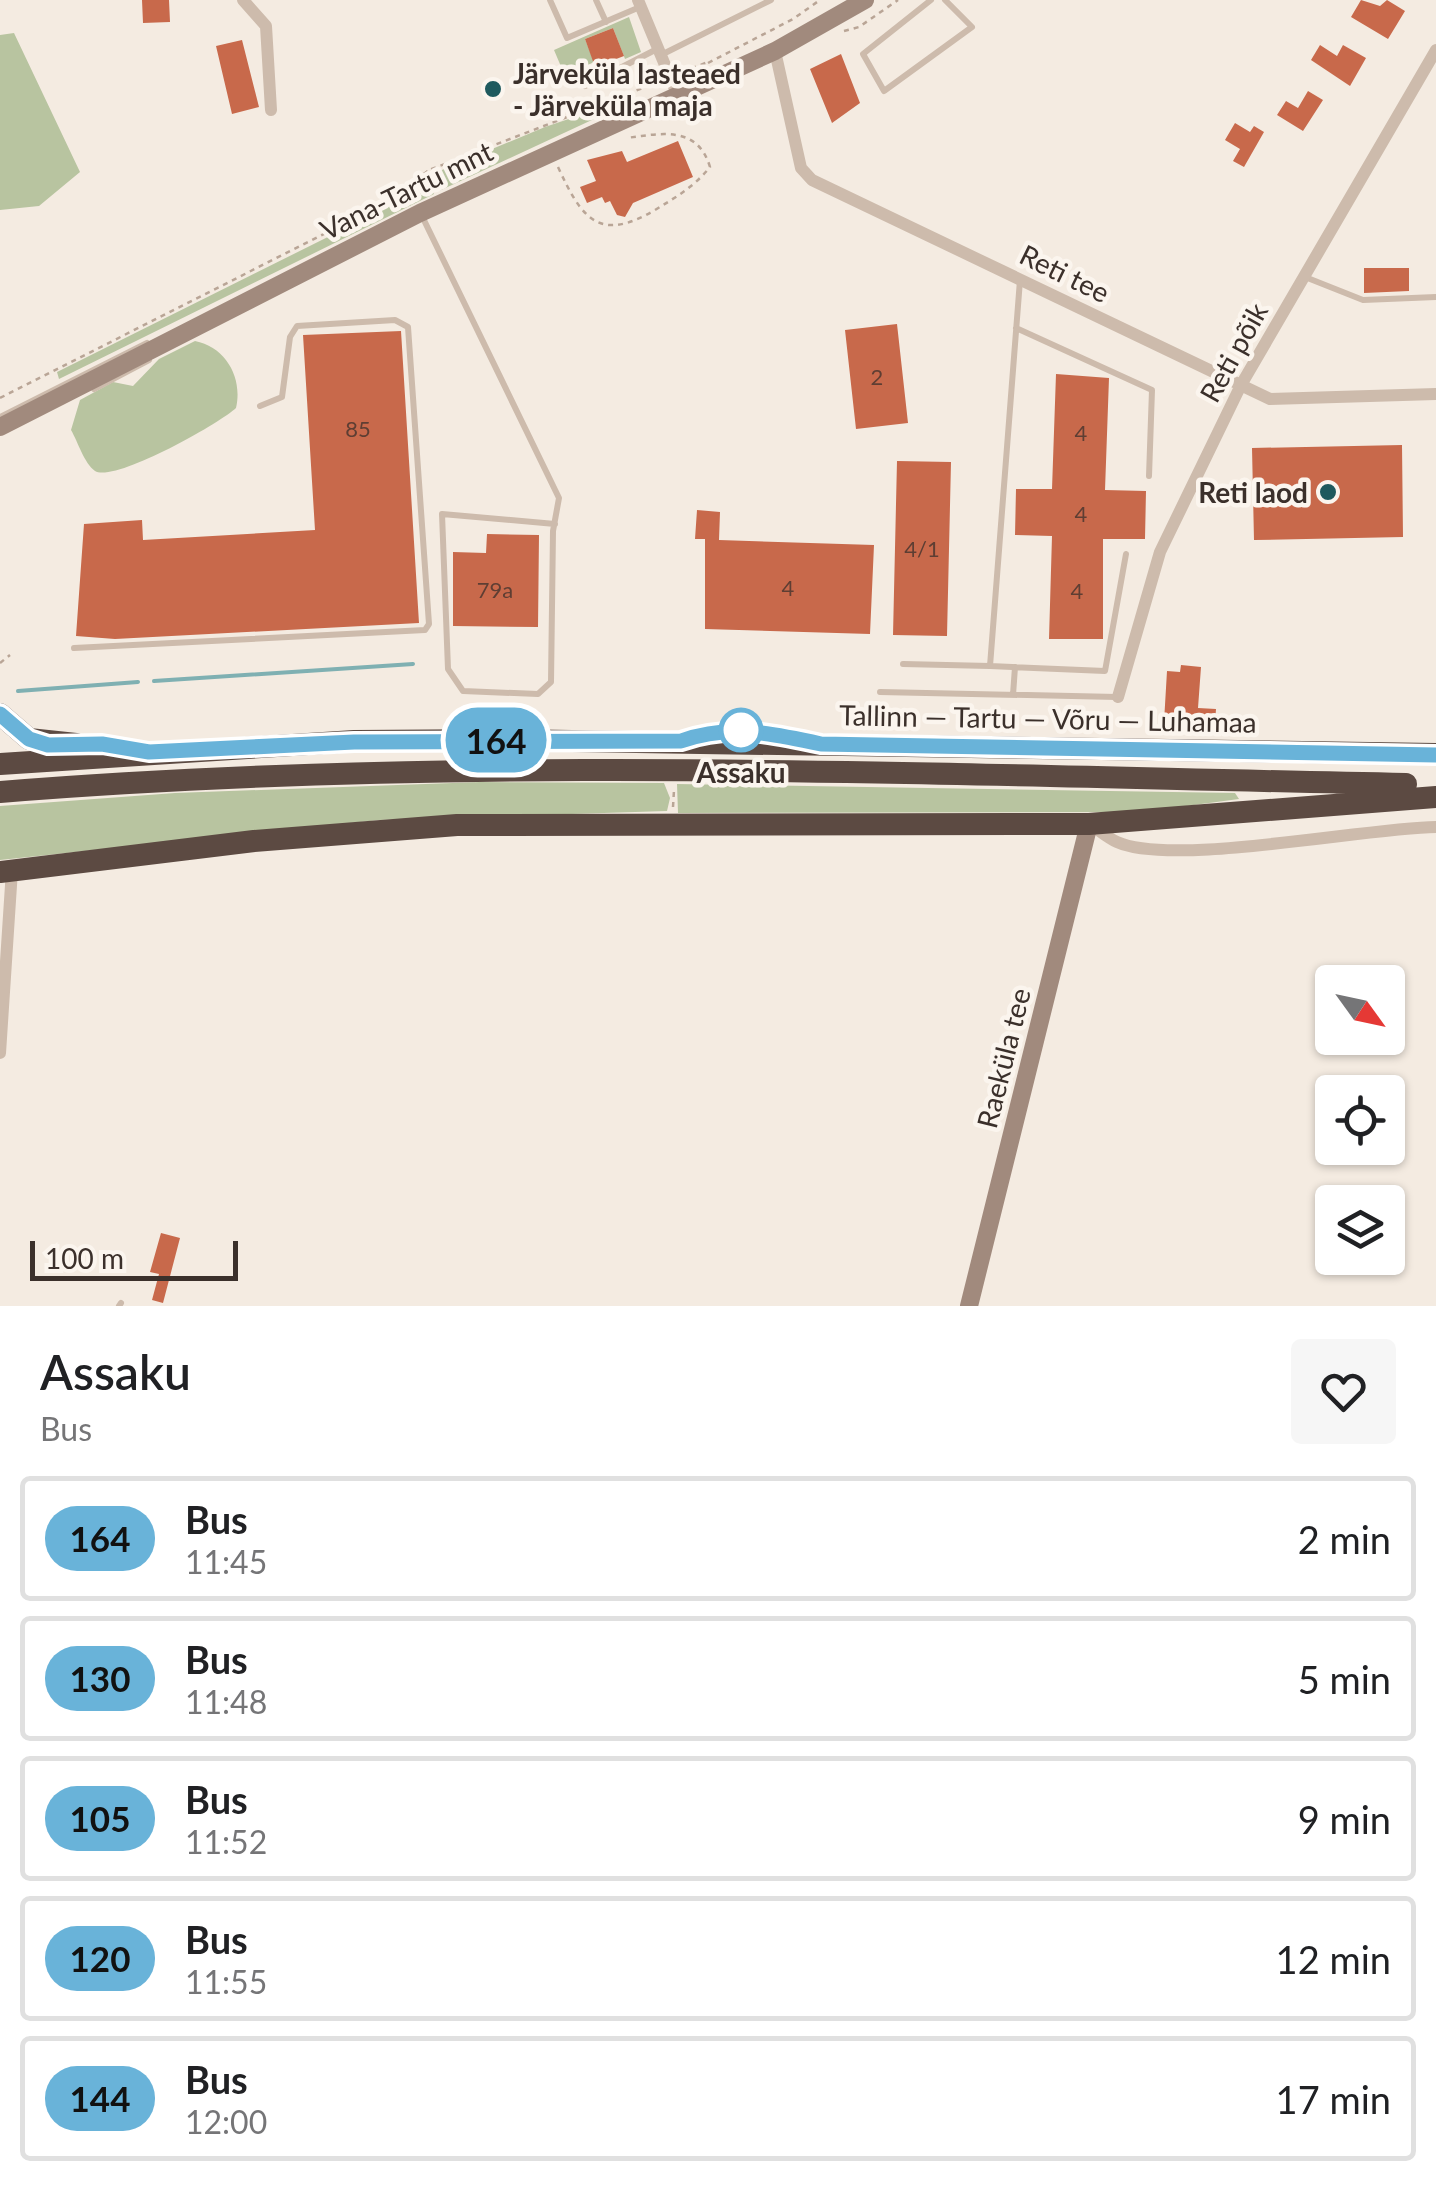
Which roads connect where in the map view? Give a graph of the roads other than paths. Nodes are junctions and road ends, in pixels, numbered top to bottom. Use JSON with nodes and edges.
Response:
{"nodes":[{"id":1,"x":244,"y":0,"type":"edge"},
{"id":2,"x":550,"y":0,"type":"edge"},
{"id":3,"x":596,"y":0,"type":"edge"},
{"id":4,"x":772,"y":0,"type":"edge"},
{"id":5,"x":931,"y":0,"type":"edge"},
{"id":6,"x":945,"y":0,"type":"edge"},
{"id":7,"x":852,"y":2,"type":"edge"},
{"id":8,"x":640,"y":3,"type":"edge"},
{"id":9,"x":606,"y":22,"type":"junction"},
{"id":10,"x":775,"y":50,"type":"junction"},
{"id":11,"x":1436,"y":50,"type":"edge"},
{"id":12,"x":660,"y":52,"type":"junction"},
{"id":13,"x":584,"y":86,"type":"dead end"},
{"id":14,"x":677,"y":94,"type":"junction"},
{"id":15,"x":271,"y":110,"type":"dead end"},
{"id":16,"x":420,"y":213,"type":"junction"},
{"id":17,"x":1304,"y":276,"type":"junction"},
{"id":18,"x":1020,"y":279,"type":"junction"},
{"id":19,"x":1436,"y":297,"type":"edge"},
{"id":20,"x":209,"y":318,"type":"junction"},
{"id":21,"x":1016,"y":328,"type":"junction"},
{"id":22,"x":1241,"y":385,"type":"junction"},
{"id":23,"x":1436,"y":394,"type":"edge"},
{"id":24,"x":260,"y":406,"type":"dead end"},
{"id":25,"x":0,"y":416,"type":"edge"},
{"id":26,"x":0,"y":426,"type":"edge"},
{"id":27,"x":1149,"y":476,"type":"dead end"},
{"id":28,"x":555,"y":524,"type":"junction"},
{"id":29,"x":1126,"y":554,"type":"dead end"},
{"id":30,"x":74,"y":648,"type":"dead end"},
{"id":31,"x":903,"y":664,"type":"dead end"},
{"id":32,"x":990,"y":666,"type":"junction"},
{"id":33,"x":1015,"y":667,"type":"junction"},
{"id":34,"x":880,"y":692,"type":"dead end"},
{"id":35,"x":1013,"y":695,"type":"junction"},
{"id":36,"x":1118,"y":697,"type":"joint"},
{"id":37,"x":0,"y":714,"type":"edge"},
{"id":38,"x":149,"y":752,"type":"junction"},
{"id":39,"x":1436,"y":754,"type":"edge"},
{"id":40,"x":0,"y":764,"type":"edge"},
{"id":41,"x":1436,"y":784,"type":"edge"},
{"id":42,"x":0,"y":792,"type":"edge"},
{"id":43,"x":1436,"y":797,"type":"edge"},
{"id":44,"x":1089,"y":824,"type":"junction"},
{"id":45,"x":1436,"y":827,"type":"edge"},
{"id":46,"x":6,"y":871,"type":"edge"},
{"id":47,"x":0,"y":1052,"type":"edge"},
{"id":48,"x":969,"y":1306,"type":"edge"}],
"edges":[{"from":1,"to":15,"type":"street"},
{"from":2,"to":9,"type":"lane"},
{"from":3,"to":9,"type":"lane"},
{"from":4,"to":12,"type":"lane"},
{"from":5,"to":6,"type":"lane"},
{"from":7,"to":10,"type":"street","name":"Vana-Tartu mnt"},
{"from":8,"to":9,"type":"lane"},
{"from":8,"to":12,"type":"street"},
{"from":10,"to":14,"type":"street","name":"Vana-Tartu mnt"},
{"from":10,"to":18,"type":"street","name":"Reti tee"},
{"from":11,"to":17,"type":"street","name":"Reti põik"},
{"from":12,"to":13,"type":"lane"},
{"from":12,"to":14,"type":"street"},
{"from":14,"to":16,"type":"street","name":"Vana-Tartu mnt"},
{"from":16,"to":20,"type":"street","name":"Vana-Tartu mnt"},
{"from":16,"to":28,"type":"lane"},
{"from":17,"to":19,"type":"lane"},
{"from":17,"to":22,"type":"street","name":"Reti põik"},
{"from":18,"to":21,"type":"lane"},
{"from":18,"to":22,"type":"street","name":"Reti tee"},
{"from":20,"to":25,"type":"lane"},
{"from":20,"to":26,"type":"street","name":"Vana-Tartu mnt"},
{"from":21,"to":27,"type":"lane"},
{"from":21,"to":32,"type":"lane"},
{"from":22,"to":23,"type":"street","name":"Reti tee"},
{"from":22,"to":36,"type":"street","name":"Reti põik"},
{"from":24,"to":30,"type":"lane"},
{"from":28,"to":28,"type":"lane"},
{"from":29,"to":33,"type":"lane"},
{"from":31,"to":32,"type":"lane"},
{"from":32,"to":33,"type":"lane"},
{"from":33,"to":35,"type":"lane"},
{"from":34,"to":35,"type":"lane"},
{"from":35,"to":36,"type":"lane"},
{"from":37,"to":38,"type":"highway"},
{"from":38,"to":39,"type":"highway","name":"Tallinn — Tartu — Võru — Luhamaa"},
{"from":38,"to":40,"type":"highway","name":"Tallinn — Tartu — Võru — Luhamaa"},
{"from":41,"to":42,"type":"highway"},
{"from":43,"to":44,"type":"highway"},
{"from":44,"to":45,"type":"street"},
{"from":44,"to":46,"type":"highway"},
{"from":44,"to":48,"type":"street","name":"Raeküla tee"},
{"from":46,"to":47,"type":"street"}]}
